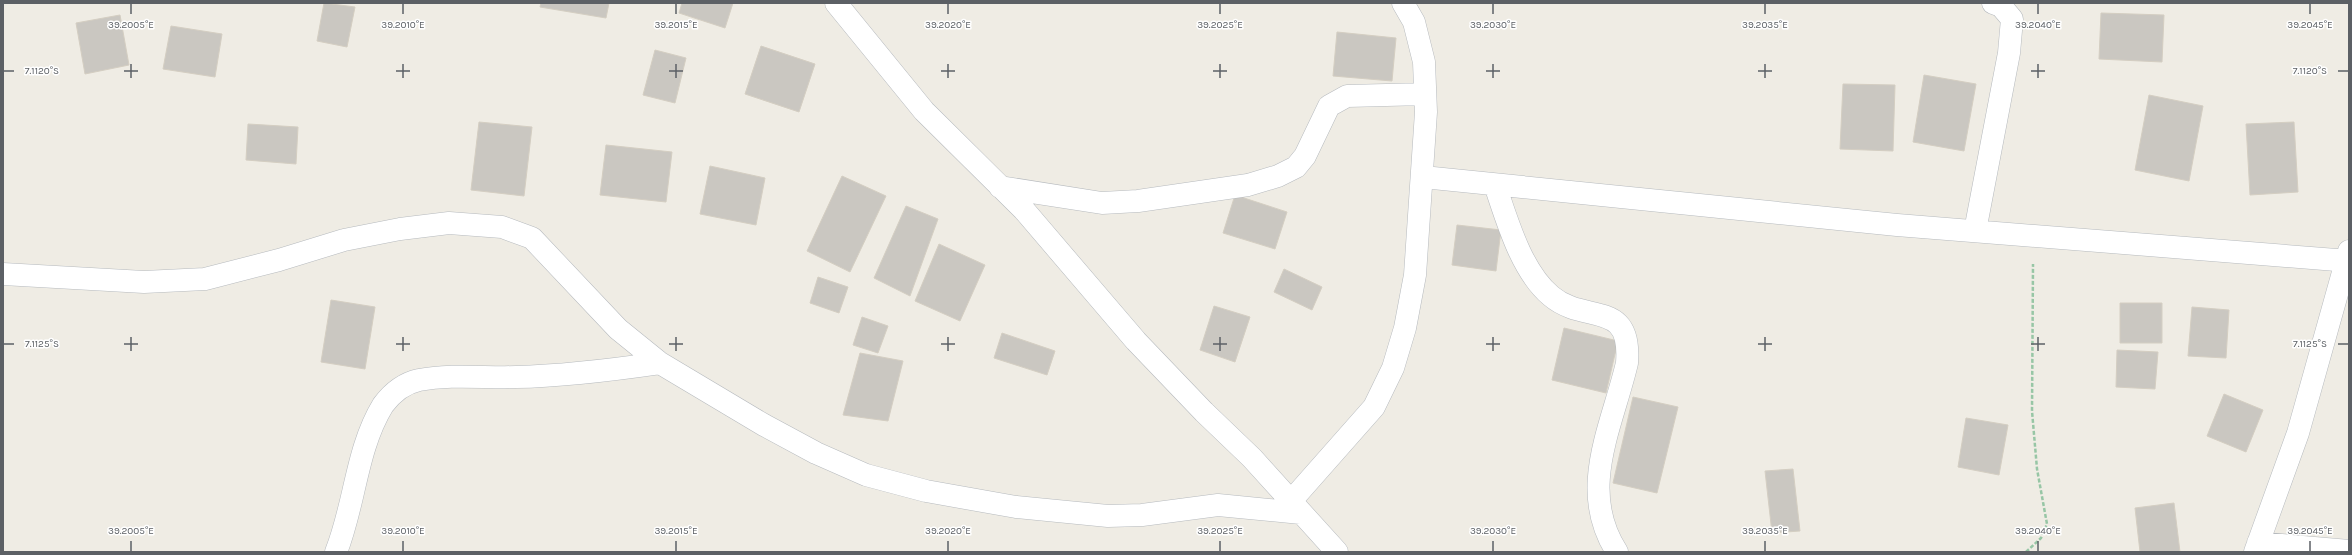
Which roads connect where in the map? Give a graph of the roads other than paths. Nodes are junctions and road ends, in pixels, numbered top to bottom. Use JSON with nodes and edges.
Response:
{"nodes":[{"id":1,"x":836,"y":3,"type":"edge"},
{"id":2,"x":1403,"y":3,"type":"edge"},
{"id":3,"x":1993,"y":3,"type":"edge"},
{"id":4,"x":1425,"y":94,"type":"junction"},
{"id":5,"x":1422,"y":177,"type":"junction"},
{"id":6,"x":1495,"y":185,"type":"junction"},
{"id":7,"x":1000,"y":187,"type":"junction"},
{"id":8,"x":1975,"y":231,"type":"junction"},
{"id":9,"x":2348,"y":258,"type":"edge"},
{"id":10,"x":3,"y":274,"type":"edge"},
{"id":11,"x":660,"y":363,"type":"junction"},
{"id":12,"x":1296,"y":507,"type":"junction"},
{"id":13,"x":2256,"y":547,"type":"edge"},
{"id":14,"x":2349,"y":551,"type":"edge"},
{"id":15,"x":336,"y":552,"type":"edge"},
{"id":16,"x":1337,"y":552,"type":"edge"},
{"id":17,"x":1617,"y":552,"type":"edge"}],
"edges":[{"from":1,"to":7,"type":"street"},
{"from":2,"to":4,"type":"street"},
{"from":3,"to":8,"type":"street"},
{"from":4,"to":5,"type":"street"},
{"from":4,"to":7,"type":"street"},
{"from":5,"to":6,"type":"street"},
{"from":5,"to":12,"type":"street"},
{"from":6,"to":8,"type":"street"},
{"from":6,"to":17,"type":"street"},
{"from":7,"to":12,"type":"street"},
{"from":8,"to":9,"type":"street"},
{"from":9,"to":13,"type":"street"},
{"from":10,"to":11,"type":"street"},
{"from":11,"to":12,"type":"street"},
{"from":11,"to":15,"type":"street"},
{"from":12,"to":16,"type":"street"},
{"from":13,"to":14,"type":"street"}]}
